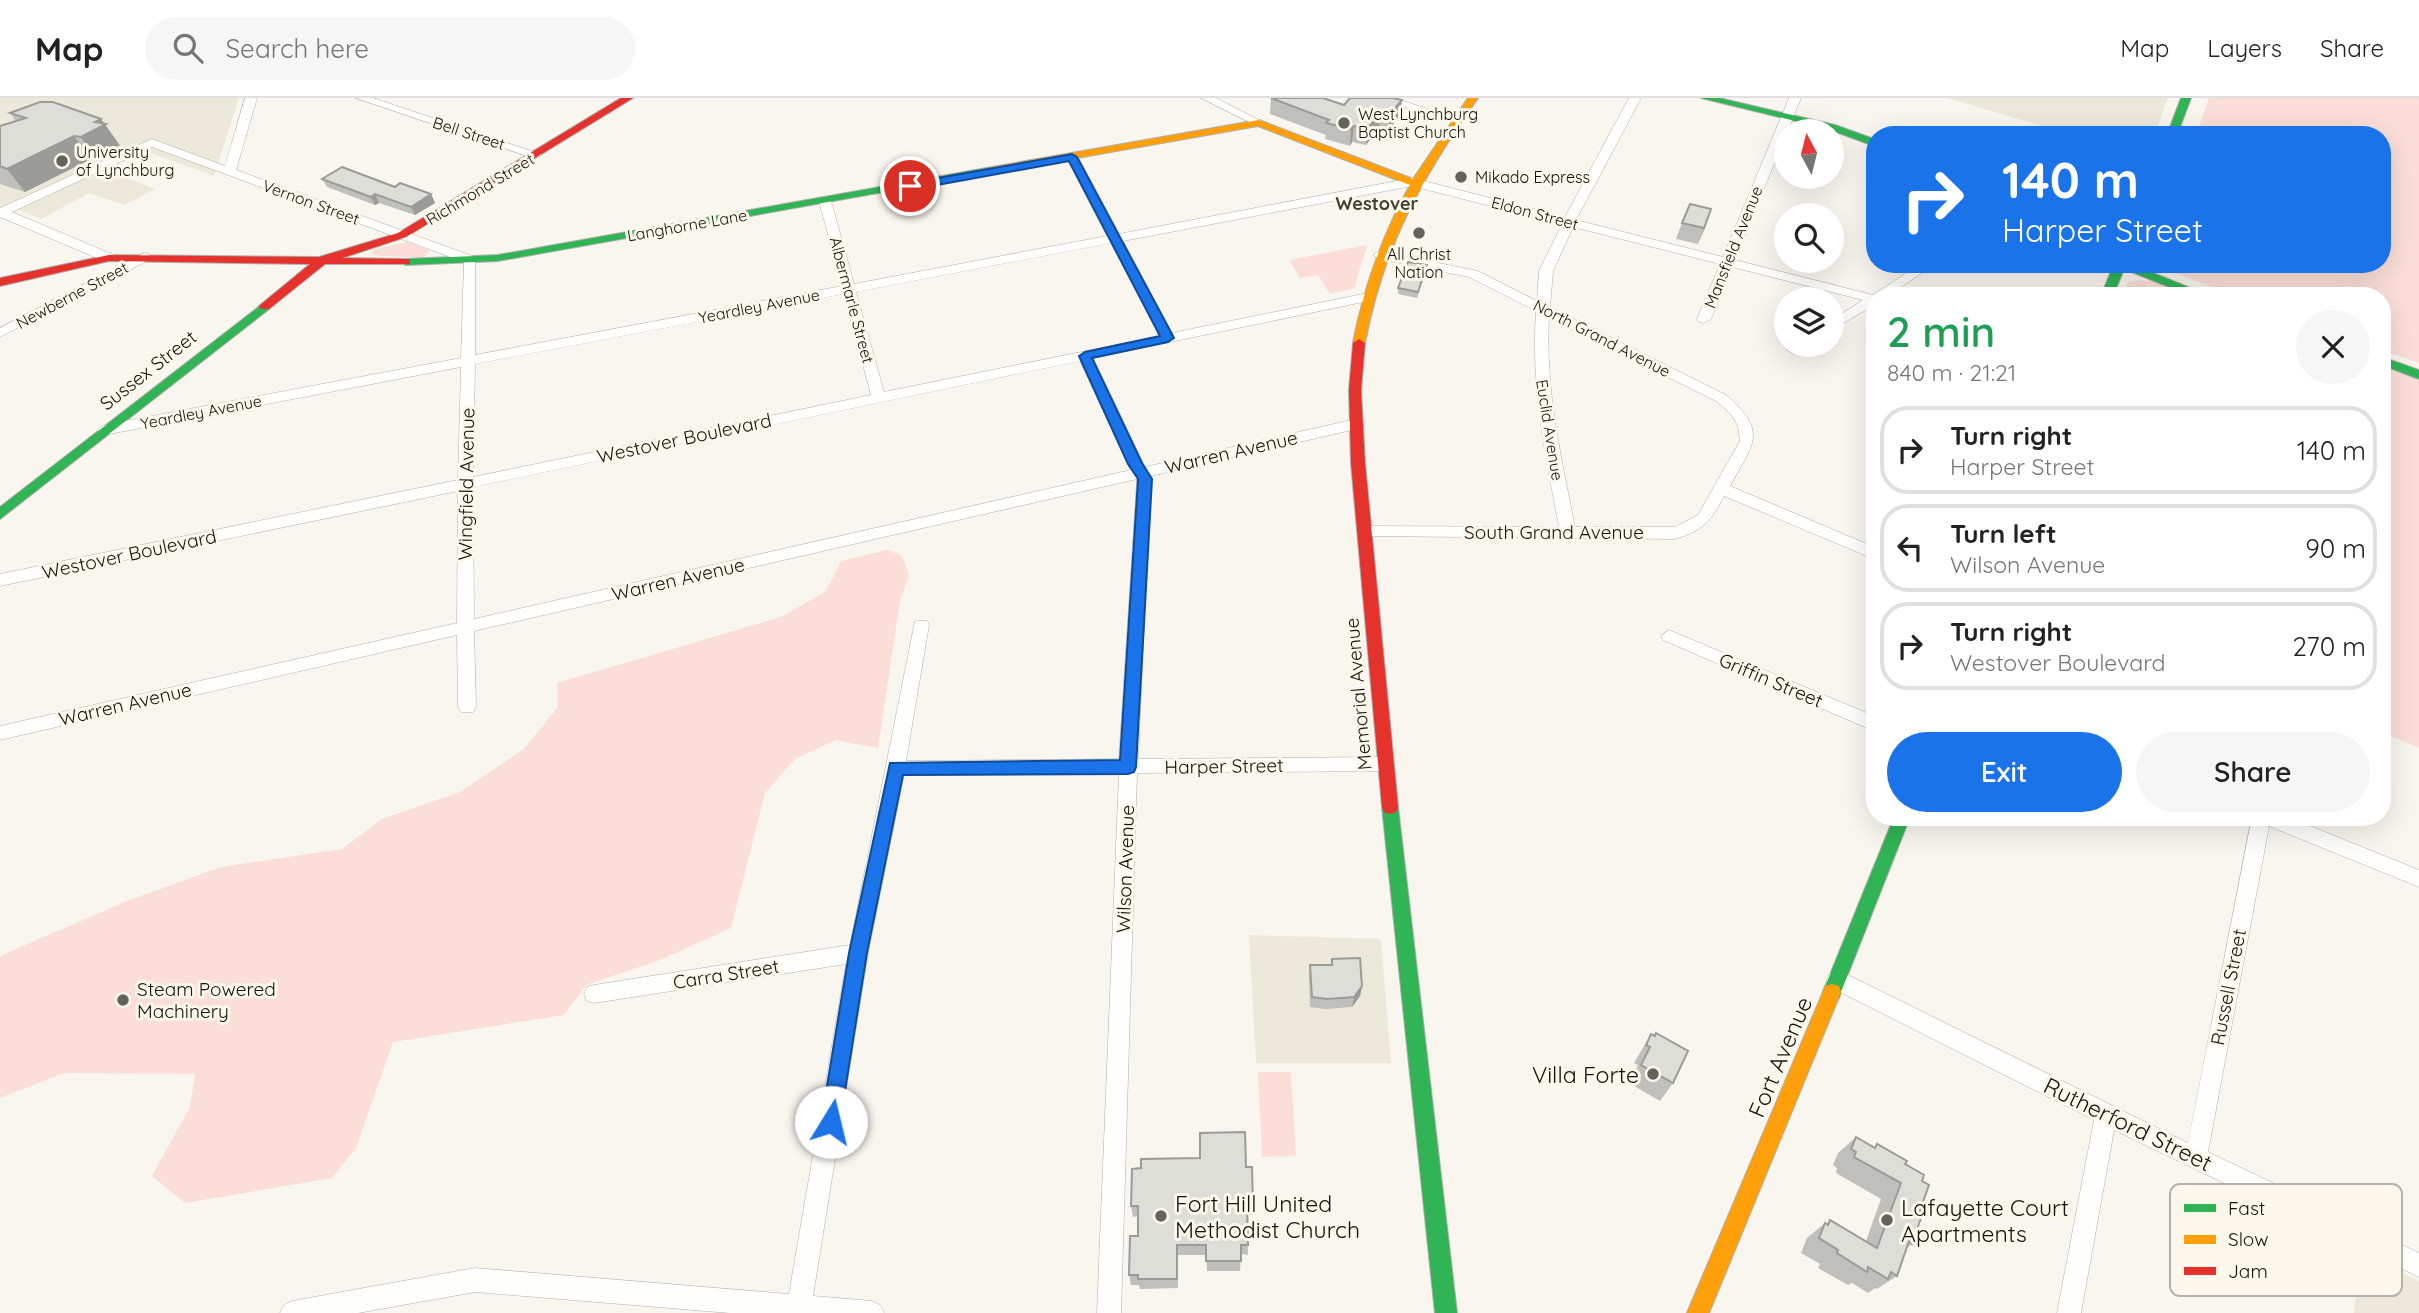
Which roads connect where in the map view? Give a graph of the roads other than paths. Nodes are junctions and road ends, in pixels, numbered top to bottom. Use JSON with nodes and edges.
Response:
{"nodes":[{"id":1,"x":251,"y":98,"type":"edge"},
{"id":2,"x":362,"y":98,"type":"edge"},
{"id":3,"x":628,"y":98,"type":"edge"},
{"id":4,"x":1382,"y":98,"type":"edge"},
{"id":5,"x":1473,"y":98,"type":"edge"},
{"id":6,"x":1635,"y":98,"type":"edge"},
{"id":7,"x":1706,"y":98,"type":"edge"},
{"id":8,"x":1795,"y":98,"type":"edge"},
{"id":9,"x":2186,"y":98,"type":"edge"},
{"id":10,"x":1213,"y":99,"type":"edge"},
{"id":11,"x":1787,"y":116,"type":"junction"},
{"id":12,"x":1456,"y":120,"type":"junction"},
{"id":13,"x":1259,"y":123,"type":"junction"},
{"id":14,"x":2175,"y":126,"type":"edge"},
{"id":15,"x":1866,"y":138,"type":"edge"},
{"id":16,"x":537,"y":155,"type":"junction"},
{"id":17,"x":1072,"y":157,"type":"junction"},
{"id":18,"x":230,"y":172,"type":"junction"},
{"id":19,"x":1412,"y":182,"type":"junction"},
{"id":20,"x":825,"y":201,"type":"junction"},
{"id":21,"x":1,"y":212,"type":"edge"},
{"id":22,"x":1569,"y":222,"type":"junction"},
{"id":23,"x":402,"y":235,"type":"junction"},
{"id":24,"x":1115,"y":239,"type":"junction"},
{"id":25,"x":1379,"y":255,"type":"junction"},
{"id":26,"x":144,"y":257,"type":"junction"},
{"id":27,"x":110,"y":258,"type":"junction"},
{"id":28,"x":323,"y":260,"type":"junction"},
{"id":29,"x":470,"y":260,"type":"junction"},
{"id":30,"x":1727,"y":262,"type":"junction"},
{"id":31,"x":1910,"y":273,"type":"edge"},
{"id":32,"x":2144,"y":273,"type":"edge"},
{"id":33,"x":0,"y":282,"type":"edge"},
{"id":34,"x":1891,"y":287,"type":"edge"},
{"id":35,"x":2180,"y":287,"type":"edge"},
{"id":36,"x":850,"y":289,"type":"junction"},
{"id":37,"x":1368,"y":297,"type":"junction"},
{"id":38,"x":1866,"y":297,"type":"edge"},
{"id":39,"x":1866,"y":304,"type":"edge"},
{"id":40,"x":1542,"y":308,"type":"junction"},
{"id":41,"x":1844,"y":318,"type":"edge"},
{"id":42,"x":1704,"y":319,"type":"dead end"},
{"id":43,"x":0,"y":333,"type":"edge"},
{"id":44,"x":1168,"y":338,"type":"junction"},
{"id":45,"x":1085,"y":356,"type":"junction"},
{"id":46,"x":467,"y":361,"type":"junction"},
{"id":47,"x":2391,"y":364,"type":"edge"},
{"id":48,"x":2419,"y":375,"type":"edge"},
{"id":49,"x":879,"y":399,"type":"junction"},
{"id":50,"x":1356,"y":424,"type":"junction"},
{"id":51,"x":104,"y":430,"type":"junction"},
{"id":52,"x":1142,"y":473,"type":"junction"},
{"id":53,"x":466,"y":484,"type":"junction"},
{"id":54,"x":1722,"y":489,"type":"junction"},
{"id":55,"x":0,"y":514,"type":"edge"},
{"id":56,"x":1366,"y":532,"type":"junction"},
{"id":57,"x":1568,"y":532,"type":"junction"},
{"id":58,"x":1866,"y":550,"type":"edge"},
{"id":59,"x":0,"y":580,"type":"edge"},
{"id":60,"x":921,"y":625,"type":"dead end"},
{"id":61,"x":464,"y":628,"type":"junction"},
{"id":62,"x":1669,"y":636,"type":"dead end"},
{"id":63,"x":467,"y":707,"type":"dead end"},
{"id":64,"x":1866,"y":721,"type":"edge"},
{"id":65,"x":0,"y":733,"type":"edge"},
{"id":66,"x":1385,"y":764,"type":"junction"},
{"id":67,"x":1128,"y":767,"type":"junction"},
{"id":68,"x":896,"y":768,"type":"junction"},
{"id":69,"x":1898,"y":826,"type":"edge"},
{"id":70,"x":2262,"y":826,"type":"edge"},
{"id":71,"x":2286,"y":826,"type":"edge"},
{"id":72,"x":2419,"y":879,"type":"edge"},
{"id":73,"x":858,"y":953,"type":"junction"},
{"id":74,"x":1837,"y":980,"type":"junction"},
{"id":75,"x":594,"y":995,"type":"dead end"},
{"id":76,"x":2106,"y":1115,"type":"junction"},
{"id":77,"x":2196,"y":1156,"type":"junction"},
{"id":78,"x":2253,"y":1184,"type":"edge"},
{"id":79,"x":2402,"y":1257,"type":"edge"},
{"id":80,"x":2419,"y":1265,"type":"edge"},
{"id":81,"x":799,"y":1311,"type":"edge"},
{"id":82,"x":292,"y":1313,"type":"edge"},
{"id":83,"x":872,"y":1313,"type":"edge"},
{"id":84,"x":1110,"y":1313,"type":"edge"},
{"id":85,"x":1446,"y":1313,"type":"edge"},
{"id":86,"x":1698,"y":1313,"type":"edge"},
{"id":87,"x":2069,"y":1313,"type":"edge"}],
"edges":[{"from":1,"to":18,"type":"street"},
{"from":2,"to":16,"type":"street","name":"Bell Street"},
{"from":3,"to":16,"type":"street","name":"Richmond Street"},
{"from":4,"to":12,"type":"street"},
{"from":5,"to":12,"type":"street","name":"Memorial Avenue"},
{"from":6,"to":22,"type":"street","name":"Euclid Avenue"},
{"from":7,"to":11,"type":"street"},
{"from":8,"to":11,"type":"street","name":"Mansfield Avenue"},
{"from":9,"to":14,"type":"street"},
{"from":10,"to":13,"type":"street","name":"Eldon Street"},
{"from":11,"to":15,"type":"street"},
{"from":11,"to":30,"type":"street","name":"Mansfield Avenue"},
{"from":12,"to":19,"type":"street","name":"Memorial Avenue"},
{"from":13,"to":17,"type":"street","name":"Langhorne Lane"},
{"from":13,"to":19,"type":"street","name":"Eldon Street"},
{"from":16,"to":23,"type":"street","name":"Richmond Street"},
{"from":17,"to":20,"type":"street","name":"Langhorne Lane"},
{"from":17,"to":24,"type":"street"},
{"from":18,"to":21,"type":"street","name":"Vernon Street"},
{"from":18,"to":23,"type":"street","name":"Vernon Street"},
{"from":19,"to":22,"type":"street","name":"Eldon Street"},
{"from":19,"to":24,"type":"street","name":"Yeardley Avenue"},
{"from":19,"to":25,"type":"street","name":"Memorial Avenue"},
{"from":20,"to":29,"type":"street","name":"Langhorne Lane"},
{"from":20,"to":36,"type":"street","name":"Albermarle Street"},
{"from":21,"to":27,"type":"street"},
{"from":22,"to":30,"type":"street","name":"Eldon Street"},
{"from":22,"to":40,"type":"street","name":"Euclid Avenue"},
{"from":23,"to":28,"type":"street","name":"Richmond Street"},
{"from":23,"to":29,"type":"street","name":"Vernon Street"},
{"from":24,"to":36,"type":"street","name":"Yeardley Avenue"},
{"from":24,"to":44,"type":"street"},
{"from":25,"to":37,"type":"street","name":"Memorial Avenue"},
{"from":25,"to":40,"type":"street","name":"North Grand Avenue"},
{"from":26,"to":27,"type":"street","name":"Langhorne Lane"},
{"from":26,"to":28,"type":"street","name":"Langhorne Lane"},
{"from":26,"to":43,"type":"street","name":"Newberne Street"},
{"from":27,"to":33,"type":"street","name":"Langhorne Lane"},
{"from":28,"to":29,"type":"street","name":"Langhorne Lane"},
{"from":28,"to":51,"type":"street","name":"Sussex Street"},
{"from":29,"to":46,"type":"street","name":"Wingfield Avenue"},
{"from":30,"to":38,"type":"street","name":"Eldon Street"},
{"from":30,"to":42,"type":"street","name":"Mansfield Avenue"},
{"from":31,"to":34,"type":"street"},
{"from":32,"to":35,"type":"street"},
{"from":36,"to":46,"type":"street","name":"Yeardley Avenue"},
{"from":36,"to":49,"type":"street","name":"Albermarle Street"},
{"from":37,"to":44,"type":"street","name":"Westover Boulevard"},
{"from":37,"to":50,"type":"street","name":"Memorial Avenue"},
{"from":39,"to":41,"type":"street"},
{"from":40,"to":54,"type":"street","name":"North Grand Avenue"},
{"from":40,"to":57,"type":"street","name":"Euclid Avenue"},
{"from":44,"to":45,"type":"street","name":"Westover Boulevard"},
{"from":45,"to":49,"type":"street","name":"Westover Boulevard"},
{"from":45,"to":52,"type":"street","name":"Wilson Avenue"},
{"from":46,"to":51,"type":"street","name":"Yeardley Avenue"},
{"from":46,"to":53,"type":"street","name":"Wingfield Avenue"},
{"from":47,"to":48,"type":"street"},
{"from":49,"to":53,"type":"street","name":"Westover Boulevard"},
{"from":50,"to":52,"type":"street","name":"Warren Avenue"},
{"from":50,"to":56,"type":"street","name":"Memorial Avenue"},
{"from":51,"to":55,"type":"street","name":"Sussex Street"},
{"from":52,"to":61,"type":"street","name":"Warren Avenue"},
{"from":52,"to":67,"type":"street","name":"Wilson Avenue"},
{"from":53,"to":59,"type":"street","name":"Westover Boulevard"},
{"from":53,"to":61,"type":"street","name":"Wingfield Avenue"},
{"from":54,"to":57,"type":"street","name":"South Grand Avenue"},
{"from":54,"to":58,"type":"street"},
{"from":56,"to":57,"type":"street","name":"South Grand Avenue"},
{"from":56,"to":66,"type":"street","name":"Memorial Avenue"},
{"from":60,"to":68,"type":"street"},
{"from":61,"to":63,"type":"street","name":"Wingfield Avenue"},
{"from":61,"to":65,"type":"street","name":"Warren Avenue"},
{"from":62,"to":64,"type":"street","name":"Griffin Street"},
{"from":66,"to":67,"type":"street","name":"Harper Street"},
{"from":66,"to":85,"type":"street","name":"Memorial Avenue"},
{"from":67,"to":68,"type":"street","name":"Harper Street"},
{"from":67,"to":84,"type":"street","name":"Wilson Avenue"},
{"from":68,"to":73,"type":"street"},
{"from":69,"to":74,"type":"street","name":"Fort Avenue"},
{"from":70,"to":77,"type":"street","name":"Russell Street"},
{"from":71,"to":72,"type":"street"},
{"from":73,"to":75,"type":"street","name":"Carra Street"},
{"from":73,"to":81,"type":"street"},
{"from":74,"to":76,"type":"street","name":"Rutherford Street"},
{"from":74,"to":86,"type":"street","name":"Fort Avenue"},
{"from":76,"to":77,"type":"street","name":"Rutherford Street"},
{"from":76,"to":87,"type":"street"},
{"from":77,"to":78,"type":"street","name":"Rutherford Street"},
{"from":79,"to":80,"type":"street","name":"Rutherford Street"},
{"from":81,"to":82,"type":"street"},
{"from":81,"to":83,"type":"street"}]}
